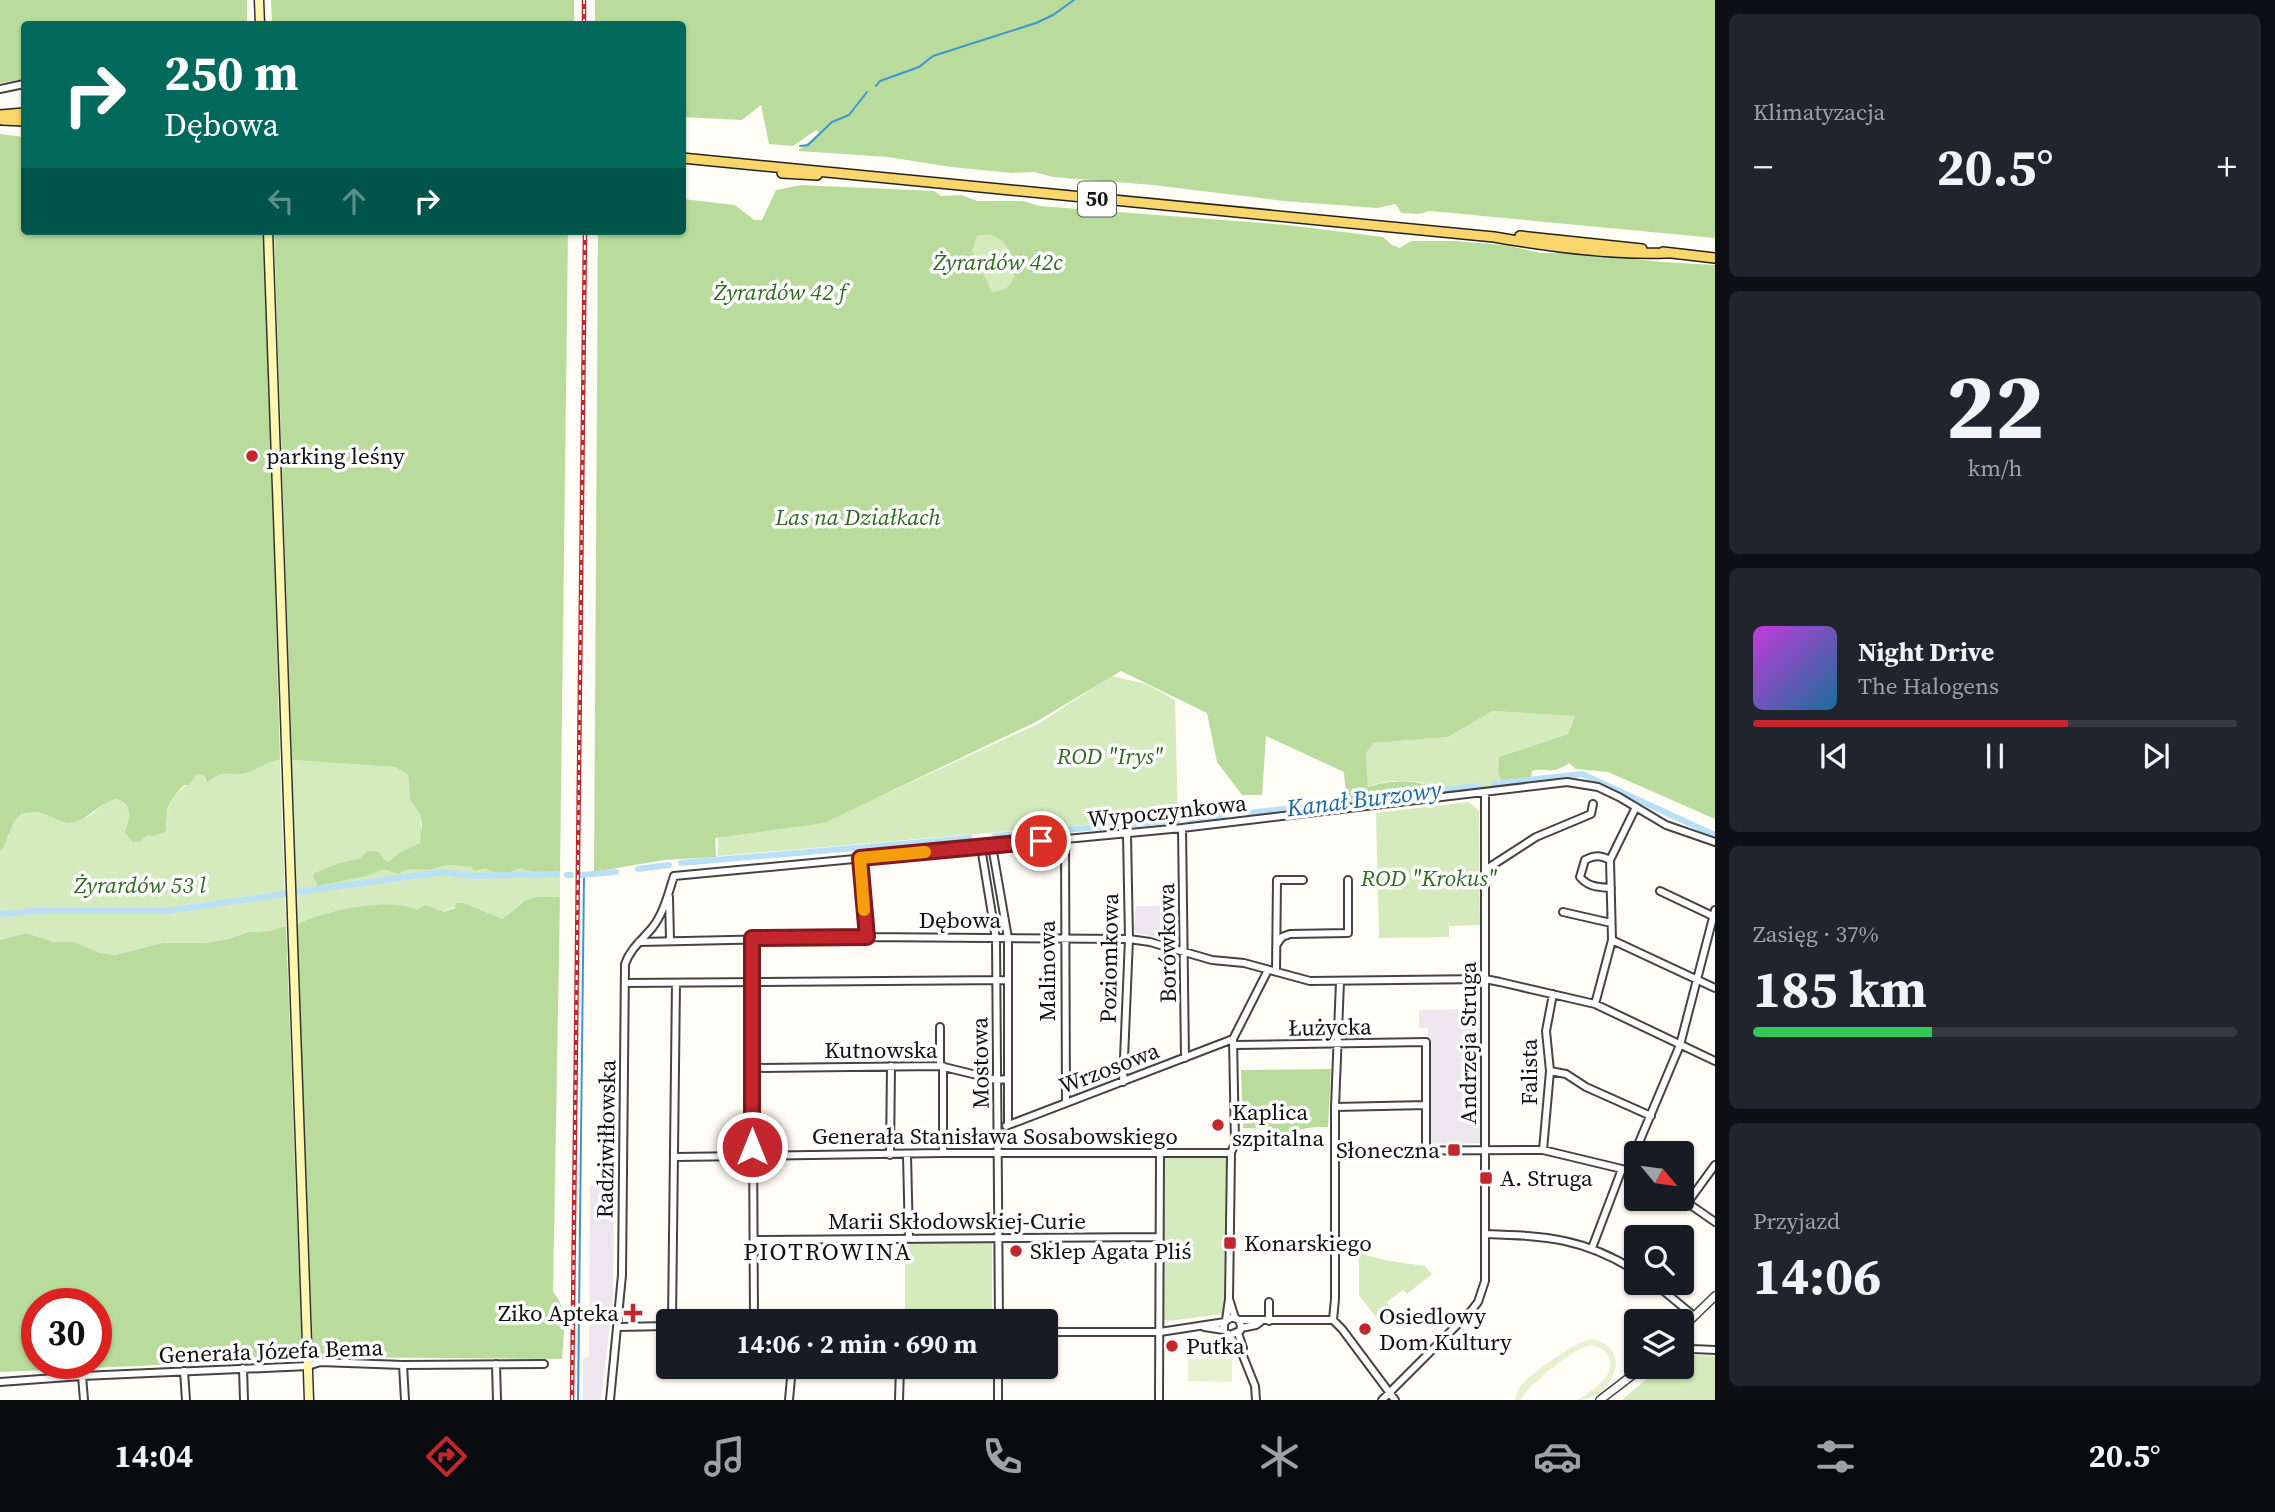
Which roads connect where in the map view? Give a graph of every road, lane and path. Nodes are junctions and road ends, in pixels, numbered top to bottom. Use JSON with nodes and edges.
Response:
{"nodes":[{"id":1,"x":259,"y":0,"type":"edge"},
{"id":2,"x":260,"y":21,"type":"edge"},
{"id":3,"x":21,"y":85,"type":"edge"},
{"id":4,"x":0,"y":89,"type":"edge"},
{"id":5,"x":0,"y":110,"type":"edge"},
{"id":6,"x":21,"y":111,"type":"edge"},
{"id":7,"x":21,"y":112,"type":"edge"},
{"id":8,"x":0,"y":118,"type":"edge"},
{"id":9,"x":21,"y":121,"type":"edge"},
{"id":10,"x":686,"y":158,"type":"edge"},
{"id":11,"x":686,"y":163,"type":"edge"},
{"id":12,"x":838,"y":173,"type":"junction"},
{"id":13,"x":268,"y":235,"type":"edge"},
{"id":14,"x":1715,"y":258,"type":"edge"},
{"id":15,"x":1485,"y":793,"type":"junction"},
{"id":16,"x":1593,"y":804,"type":"dead end"},
{"id":17,"x":1636,"y":807,"type":"junction"},
{"id":18,"x":1182,"y":828,"type":"junction"},
{"id":19,"x":1126,"y":834,"type":"junction"},
{"id":20,"x":1065,"y":839,"type":"junction"},
{"id":21,"x":1715,"y":842,"type":"edge"},
{"id":22,"x":992,"y":846,"type":"junction"},
{"id":23,"x":981,"y":847,"type":"junction"},
{"id":24,"x":860,"y":858,"type":"junction"},
{"id":25,"x":1610,"y":860,"type":"junction"},
{"id":26,"x":1485,"y":870,"type":"junction"},
{"id":27,"x":674,"y":876,"type":"joint"},
{"id":28,"x":1303,"y":880,"type":"dead end"},
{"id":29,"x":1348,"y":880,"type":"dead end"},
{"id":30,"x":1611,"y":888,"type":"junction"},
{"id":31,"x":1660,"y":891,"type":"dead end"},
{"id":32,"x":669,"y":892,"type":"junction"},
{"id":33,"x":1563,"y":912,"type":"dead end"},
{"id":34,"x":1714,"y":915,"type":"edge"},
{"id":35,"x":1611,"y":923,"type":"junction"},
{"id":36,"x":867,"y":937,"type":"junction"},
{"id":37,"x":752,"y":938,"type":"junction"},
{"id":38,"x":1008,"y":938,"type":"junction"},
{"id":39,"x":1065,"y":938,"type":"junction"},
{"id":40,"x":996,"y":939,"type":"junction"},
{"id":41,"x":1129,"y":939,"type":"junction"},
{"id":42,"x":670,"y":940,"type":"junction"},
{"id":43,"x":1612,"y":940,"type":"junction"},
{"id":44,"x":639,"y":942,"type":"junction"},
{"id":45,"x":1277,"y":944,"type":"junction"},
{"id":46,"x":1185,"y":951,"type":"junction"},
{"id":47,"x":1268,"y":970,"type":"junction"},
{"id":48,"x":1276,"y":972,"type":"junction"},
{"id":49,"x":1485,"y":979,"type":"junction"},
{"id":50,"x":997,"y":980,"type":"junction"},
{"id":51,"x":1007,"y":980,"type":"junction"},
{"id":52,"x":1698,"y":980,"type":"junction"},
{"id":53,"x":1340,"y":982,"type":"junction"},
{"id":54,"x":625,"y":983,"type":"junction"},
{"id":55,"x":676,"y":983,"type":"junction"},
{"id":56,"x":752,"y":983,"type":"junction"},
{"id":57,"x":1715,"y":988,"type":"edge"},
{"id":58,"x":1553,"y":994,"type":"junction"},
{"id":59,"x":1595,"y":1004,"type":"junction"},
{"id":60,"x":940,"y":1027,"type":"dead end"},
{"id":61,"x":1234,"y":1042,"type":"junction"},
{"id":62,"x":1338,"y":1045,"type":"junction"},
{"id":63,"x":1680,"y":1045,"type":"junction"},
{"id":64,"x":1185,"y":1058,"type":"junction"},
{"id":65,"x":1715,"y":1061,"type":"edge"},
{"id":66,"x":891,"y":1066,"type":"junction"},
{"id":67,"x":941,"y":1066,"type":"junction"},
{"id":68,"x":752,"y":1068,"type":"junction"},
{"id":69,"x":1550,"y":1071,"type":"junction"},
{"id":70,"x":1008,"y":1079,"type":"junction"},
{"id":71,"x":997,"y":1080,"type":"junction"},
{"id":72,"x":1123,"y":1082,"type":"junction"},
{"id":73,"x":1066,"y":1103,"type":"junction"},
{"id":74,"x":1426,"y":1105,"type":"junction"},
{"id":75,"x":1335,"y":1107,"type":"junction"},
{"id":76,"x":1651,"y":1116,"type":"junction"},
{"id":77,"x":1009,"y":1125,"type":"junction"},
{"id":78,"x":998,"y":1129,"type":"junction"},
{"id":79,"x":1638,"y":1141,"type":"edge"},
{"id":80,"x":1485,"y":1149,"type":"junction"},
{"id":81,"x":1426,"y":1150,"type":"junction"},
{"id":82,"x":1543,"y":1150,"type":"junction"},
{"id":83,"x":1335,"y":1151,"type":"junction"},
{"id":84,"x":1160,"y":1152,"type":"junction"},
{"id":85,"x":943,"y":1153,"type":"junction"},
{"id":86,"x":1231,"y":1153,"type":"junction"},
{"id":87,"x":998,"y":1154,"type":"junction"},
{"id":88,"x":753,"y":1155,"type":"junction"},
{"id":89,"x":890,"y":1155,"type":"junction"},
{"id":90,"x":907,"y":1155,"type":"junction"},
{"id":91,"x":675,"y":1157,"type":"junction"},
{"id":92,"x":1715,"y":1165,"type":"edge"},
{"id":93,"x":1624,"y":1170,"type":"joint"},
{"id":94,"x":1694,"y":1190,"type":"edge"},
{"id":95,"x":1694,"y":1207,"type":"edge"},
{"id":96,"x":1715,"y":1222,"type":"edge"},
{"id":97,"x":1486,"y":1234,"type":"junction"},
{"id":98,"x":1159,"y":1237,"type":"junction"},
{"id":99,"x":998,"y":1238,"type":"junction"},
{"id":100,"x":909,"y":1239,"type":"junction"},
{"id":101,"x":754,"y":1240,"type":"junction"},
{"id":102,"x":1592,"y":1248,"type":"junction"},
{"id":103,"x":1624,"y":1265,"type":"edge"},
{"id":104,"x":1669,"y":1295,"type":"edge"},
{"id":105,"x":1715,"y":1296,"type":"edge"},
{"id":106,"x":1229,"y":1299,"type":"junction"},
{"id":107,"x":1269,"y":1301,"type":"dead end"},
{"id":108,"x":672,"y":1309,"type":"edge"},
{"id":109,"x":754,"y":1309,"type":"edge"},
{"id":110,"x":999,"y":1309,"type":"edge"},
{"id":111,"x":1686,"y":1309,"type":"edge"},
{"id":112,"x":1694,"y":1316,"type":"edge"},
{"id":113,"x":1333,"y":1320,"type":"junction"},
{"id":114,"x":1269,"y":1321,"type":"junction"},
{"id":115,"x":1238,"y":1325,"type":"junction"},
{"id":116,"x":656,"y":1326,"type":"edge"},
{"id":117,"x":617,"y":1327,"type":"junction"},
{"id":118,"x":1226,"y":1327,"type":"junction"},
{"id":119,"x":1058,"y":1332,"type":"edge"},
{"id":120,"x":1160,"y":1332,"type":"junction"},
{"id":121,"x":1694,"y":1349,"type":"edge"},
{"id":122,"x":1715,"y":1350,"type":"edge"},
{"id":123,"x":1241,"y":1351,"type":"junction"},
{"id":124,"x":496,"y":1364,"type":"junction"},
{"id":125,"x":544,"y":1364,"type":"dead end"},
{"id":126,"x":403,"y":1365,"type":"junction"},
{"id":127,"x":307,"y":1366,"type":"junction"},
{"id":128,"x":243,"y":1368,"type":"junction"},
{"id":129,"x":184,"y":1371,"type":"junction"},
{"id":130,"x":112,"y":1375,"type":"edge"},
{"id":131,"x":41,"y":1379,"type":"edge"},
{"id":132,"x":82,"y":1379,"type":"edge"},
{"id":133,"x":791,"y":1379,"type":"edge"},
{"id":134,"x":900,"y":1379,"type":"edge"},
{"id":135,"x":998,"y":1379,"type":"edge"},
{"id":136,"x":1627,"y":1379,"type":"edge"},
{"id":137,"x":0,"y":1382,"type":"edge"},
{"id":138,"x":1389,"y":1392,"type":"junction"},
{"id":139,"x":84,"y":1400,"type":"edge"},
{"id":140,"x":186,"y":1400,"type":"edge"},
{"id":141,"x":244,"y":1400,"type":"edge"},
{"id":142,"x":309,"y":1400,"type":"edge"},
{"id":143,"x":405,"y":1400,"type":"edge"},
{"id":144,"x":497,"y":1400,"type":"edge"},
{"id":145,"x":610,"y":1400,"type":"edge"},
{"id":146,"x":789,"y":1400,"type":"edge"},
{"id":147,"x":899,"y":1400,"type":"edge"},
{"id":148,"x":998,"y":1400,"type":"edge"},
{"id":149,"x":1159,"y":1400,"type":"edge"},
{"id":150,"x":1256,"y":1400,"type":"edge"},
{"id":151,"x":1382,"y":1400,"type":"edge"},
{"id":152,"x":1395,"y":1400,"type":"edge"},
{"id":153,"x":1600,"y":1400,"type":"edge"}],
"edges":[{"from":1,"to":2,"type":"main road"},
{"from":3,"to":4,"type":"street"},
{"from":5,"to":6,"type":"main road"},
{"from":7,"to":8,"type":"main road"},
{"from":8,"to":9,"type":"main road"},
{"from":10,"to":12,"type":"main road","number":"50"},
{"from":11,"to":12,"type":"main road","number":"50"},
{"from":12,"to":14,"type":"main road","number":"50"},
{"from":13,"to":127,"type":"main road"},
{"from":15,"to":17,"type":"street","name":"Wypoczynkowa"},
{"from":15,"to":18,"type":"street","name":"Wypoczynkowa"},
{"from":15,"to":26,"type":"street","name":"Andrzeja Struga"},
{"from":16,"to":26,"type":"street"},
{"from":17,"to":21,"type":"street","name":"Wypoczynkowa"},
{"from":17,"to":25,"type":"street"},
{"from":18,"to":19,"type":"street","name":"Wypoczynkowa"},
{"from":18,"to":46,"type":"street","name":"Borówkowa"},
{"from":19,"to":20,"type":"street","name":"Wypoczynkowa"},
{"from":19,"to":41,"type":"street","name":"Poziomkowa"},
{"from":20,"to":22,"type":"street","name":"Wypoczynkowa"},
{"from":20,"to":39,"type":"street","name":"Malinowa"},
{"from":22,"to":23,"type":"street","name":"Wypoczynkowa"},
{"from":22,"to":38,"type":"street","name":"Mostowa"},
{"from":23,"to":24,"type":"street","name":"Wypoczynkowa"},
{"from":23,"to":40,"type":"street","name":"Mostowa"},
{"from":24,"to":27,"type":"street","name":"Wypoczynkowa"},
{"from":24,"to":36,"type":"street"},
{"from":25,"to":30,"type":"street"},
{"from":25,"to":30,"type":"street"},
{"from":26,"to":49,"type":"street","name":"Andrzeja Struga"},
{"from":27,"to":32,"type":"street","name":"Radziwiłłowska"},
{"from":28,"to":45,"type":"street"},
{"from":29,"to":45,"type":"street"},
{"from":30,"to":35,"type":"street"},
{"from":31,"to":34,"type":"street"},
{"from":32,"to":42,"type":"street","name":"Radziwiłłowska"},
{"from":32,"to":44,"type":"street","name":"Radziwiłłowska"},
{"from":33,"to":35,"type":"street"},
{"from":34,"to":52,"type":"street"},
{"from":35,"to":43,"type":"street"},
{"from":36,"to":37,"type":"street","name":"Dębowa"},
{"from":36,"to":40,"type":"street","name":"Dębowa"},
{"from":37,"to":42,"type":"street","name":"Dębowa"},
{"from":37,"to":56,"type":"street"},
{"from":38,"to":39,"type":"street","name":"Dębowa"},
{"from":38,"to":40,"type":"street","name":"Dębowa"},
{"from":38,"to":51,"type":"street","name":"Mostowa"},
{"from":39,"to":41,"type":"street","name":"Dębowa"},
{"from":39,"to":73,"type":"street","name":"Malinowa"},
{"from":40,"to":50,"type":"street","name":"Mostowa"},
{"from":41,"to":46,"type":"street","name":"Dębowa"},
{"from":41,"to":72,"type":"street","name":"Poziomkowa"},
{"from":42,"to":44,"type":"street","name":"Dębowa"},
{"from":43,"to":52,"type":"street"},
{"from":43,"to":59,"type":"street"},
{"from":44,"to":54,"type":"street","name":"Radziwiłłowska"},
{"from":45,"to":48,"type":"street"},
{"from":46,"to":47,"type":"street","name":"Dębowa"},
{"from":46,"to":64,"type":"street","name":"Borówkowa"},
{"from":47,"to":48,"type":"street","name":"Dębowa"},
{"from":47,"to":61,"type":"street"},
{"from":48,"to":53,"type":"street","name":"Dębowa"},
{"from":49,"to":53,"type":"street","name":"Dębowa"},
{"from":49,"to":58,"type":"street","name":"Dębowa"},
{"from":49,"to":80,"type":"street","name":"Andrzeja Struga"},
{"from":50,"to":51,"type":"street"},
{"from":50,"to":56,"type":"street"},
{"from":50,"to":71,"type":"street","name":"Mostowa"},
{"from":51,"to":70,"type":"street","name":"Mostowa"},
{"from":52,"to":57,"type":"street"},
{"from":52,"to":63,"type":"street"},
{"from":53,"to":62,"type":"street"},
{"from":54,"to":55,"type":"street"},
{"from":54,"to":117,"type":"street","name":"Radziwiłłowska"},
{"from":55,"to":56,"type":"street"},
{"from":55,"to":91,"type":"street"},
{"from":56,"to":68,"type":"street"},
{"from":58,"to":59,"type":"street","name":"Dębowa"},
{"from":58,"to":69,"type":"street","name":"Falista"},
{"from":59,"to":63,"type":"street","name":"Dębowa"},
{"from":60,"to":67,"type":"street"},
{"from":61,"to":62,"type":"street","name":"Łużycka"},
{"from":61,"to":64,"type":"street","name":"Wrzosowa"},
{"from":61,"to":86,"type":"street"},
{"from":62,"to":74,"type":"street","name":"Łużycka"},
{"from":62,"to":75,"type":"street"},
{"from":63,"to":65,"type":"street","name":"Dębowa"},
{"from":63,"to":76,"type":"street"},
{"from":64,"to":72,"type":"street","name":"Wrzosowa"},
{"from":66,"to":67,"type":"street","name":"Kutnowska"},
{"from":66,"to":68,"type":"street","name":"Kutnowska"},
{"from":66,"to":89,"type":"street"},
{"from":67,"to":71,"type":"street","name":"Kutnowska"},
{"from":67,"to":85,"type":"street"},
{"from":68,"to":88,"type":"street"},
{"from":69,"to":76,"type":"street"},
{"from":69,"to":82,"type":"street","name":"Falista"},
{"from":70,"to":71,"type":"street","name":"Kutnowska"},
{"from":70,"to":77,"type":"street","name":"Mostowa"},
{"from":71,"to":78,"type":"street","name":"Mostowa"},
{"from":72,"to":73,"type":"street","name":"Wrzosowa"},
{"from":73,"to":77,"type":"street","name":"Wrzosowa"},
{"from":74,"to":75,"type":"street"},
{"from":74,"to":81,"type":"street"},
{"from":75,"to":83,"type":"street"},
{"from":76,"to":79,"type":"street"},
{"from":77,"to":78,"type":"street","name":"Wrzosowa"},
{"from":78,"to":87,"type":"street","name":"Mostowa"},
{"from":80,"to":81,"type":"street"},
{"from":80,"to":82,"type":"street"},
{"from":80,"to":97,"type":"street","name":"Andrzeja Struga"},
{"from":81,"to":83,"type":"street"},
{"from":82,"to":93,"type":"street"},
{"from":83,"to":113,"type":"street"},
{"from":84,"to":86,"type":"street","name":"Generała Stanisława Sosabowskiego"},
{"from":84,"to":87,"type":"street","name":"Generała Stanisława Sosabowskiego"},
{"from":84,"to":98,"type":"street"},
{"from":85,"to":87,"type":"street","name":"Generała Stanisława Sosabowskiego"},
{"from":85,"to":90,"type":"street","name":"Generała Stanisława Sosabowskiego"},
{"from":86,"to":106,"type":"street"},
{"from":87,"to":99,"type":"street","name":"Mostowa"},
{"from":88,"to":89,"type":"street","name":"Generała Stanisława Sosabowskiego"},
{"from":88,"to":91,"type":"street","name":"Generała Stanisława Sosabowskiego"},
{"from":88,"to":101,"type":"street"},
{"from":89,"to":90,"type":"street","name":"Generała Stanisława Sosabowskiego"},
{"from":90,"to":100,"type":"street"},
{"from":91,"to":108,"type":"street"},
{"from":92,"to":94,"type":"street"},
{"from":93,"to":102,"type":"street"},
{"from":95,"to":96,"type":"street"},
{"from":97,"to":102,"type":"street"},
{"from":97,"to":138,"type":"street","name":"Andrzeja Struga"},
{"from":98,"to":99,"type":"street","name":"Marii Skłodowskiej-Curie"},
{"from":98,"to":120,"type":"street"},
{"from":99,"to":100,"type":"street","name":"Marii Skłodowskiej-Curie"},
{"from":99,"to":110,"type":"street","name":"Mostowa"},
{"from":100,"to":101,"type":"street","name":"Marii Skłodowskiej-Curie"},
{"from":101,"to":109,"type":"street"},
{"from":102,"to":103,"type":"street"},
{"from":104,"to":111,"type":"street"},
{"from":105,"to":112,"type":"street"},
{"from":106,"to":115,"type":"street"},
{"from":106,"to":118,"type":"street"},
{"from":107,"to":114,"type":"street"},
{"from":113,"to":114,"type":"street"},
{"from":113,"to":138,"type":"street"},
{"from":114,"to":115,"type":"street"},
{"from":115,"to":118,"type":"street"},
{"from":115,"to":118,"type":"street"},
{"from":115,"to":123,"type":"street"},
{"from":116,"to":117,"type":"street"},
{"from":117,"to":145,"type":"street","name":"Radziwiłłowska"},
{"from":118,"to":120,"type":"street"},
{"from":118,"to":123,"type":"street"},
{"from":119,"to":120,"type":"street"},
{"from":120,"to":149,"type":"street"},
{"from":121,"to":122,"type":"street"},
{"from":123,"to":150,"type":"street"},
{"from":124,"to":125,"type":"street","name":"Generała Józefa Bema"},
{"from":124,"to":126,"type":"street","name":"Generała Józefa Bema"},
{"from":124,"to":144,"type":"street"},
{"from":126,"to":127,"type":"street","name":"Generała Józefa Bema"},
{"from":126,"to":143,"type":"street"},
{"from":127,"to":128,"type":"street","name":"Generała Józefa Bema"},
{"from":127,"to":142,"type":"main road"},
{"from":128,"to":129,"type":"street","name":"Generała Józefa Bema"},
{"from":128,"to":141,"type":"street"},
{"from":129,"to":130,"type":"street","name":"Generała Józefa Bema"},
{"from":129,"to":140,"type":"street"},
{"from":131,"to":137,"type":"street","name":"Generała Józefa Bema"},
{"from":132,"to":139,"type":"street"},
{"from":133,"to":146,"type":"street"},
{"from":134,"to":147,"type":"street"},
{"from":135,"to":148,"type":"street"},
{"from":136,"to":153,"type":"street"},
{"from":138,"to":151,"type":"street"},
{"from":138,"to":152,"type":"street"}]}
